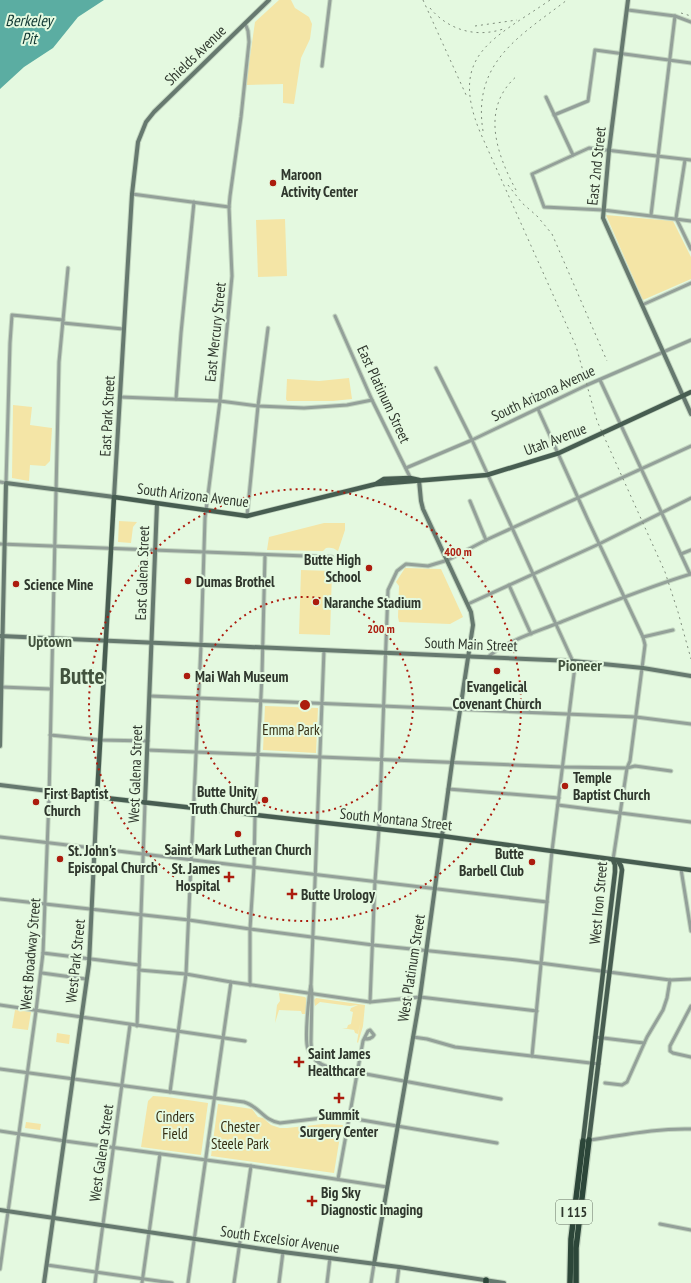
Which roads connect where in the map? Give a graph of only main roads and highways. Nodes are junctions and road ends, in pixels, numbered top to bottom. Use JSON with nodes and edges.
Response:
{"nodes":[{"id":1,"x":691,"y":392,"type":"edge"},
{"id":2,"x":384,"y":479,"type":"joint"},
{"id":3,"x":411,"y":480,"type":"junction"},
{"id":4,"x":376,"y":484,"type":"junction"},
{"id":5,"x":114,"y":497,"type":"joint"},
{"id":6,"x":106,"y":640,"type":"joint"},
{"id":7,"x":97,"y":797,"type":"joint"},
{"id":8,"x":616,"y":860,"type":"junction"},
{"id":9,"x":691,"y":870,"type":"edge"},
{"id":10,"x":590,"y":1140,"type":"joint"},
{"id":11,"x":583,"y":1141,"type":"joint"},
{"id":12,"x":570,"y":1283,"type":"edge"},
{"id":13,"x":576,"y":1283,"type":"edge"}],
"edges":[{"from":1,"to":3,"type":"main road","name":"Utah Avenue"},
{"from":2,"to":3,"type":"main road","name":"Utah Avenue"},
{"from":2,"to":4,"type":"main road","name":"South Arizona Avenue"},
{"from":3,"to":4,"type":"main road","name":"Utah Avenue"},
{"from":4,"to":5,"type":"main road","name":"South Arizona Avenue"},
{"from":5,"to":6,"type":"main road","name":"East Park Street"},
{"from":6,"to":7,"type":"main road","name":"West Park Street"},
{"from":7,"to":8,"type":"main road","name":"South Montana Street"},
{"from":8,"to":9,"type":"main road","name":"South Montana Street"},
{"from":8,"to":10,"type":"main road","name":"West Iron Street"},
{"from":8,"to":11,"type":"main road","name":"West Iron Street"},
{"from":10,"to":13,"type":"highway","number":"I 115"},
{"from":11,"to":12,"type":"highway","number":"I 115"}]}
